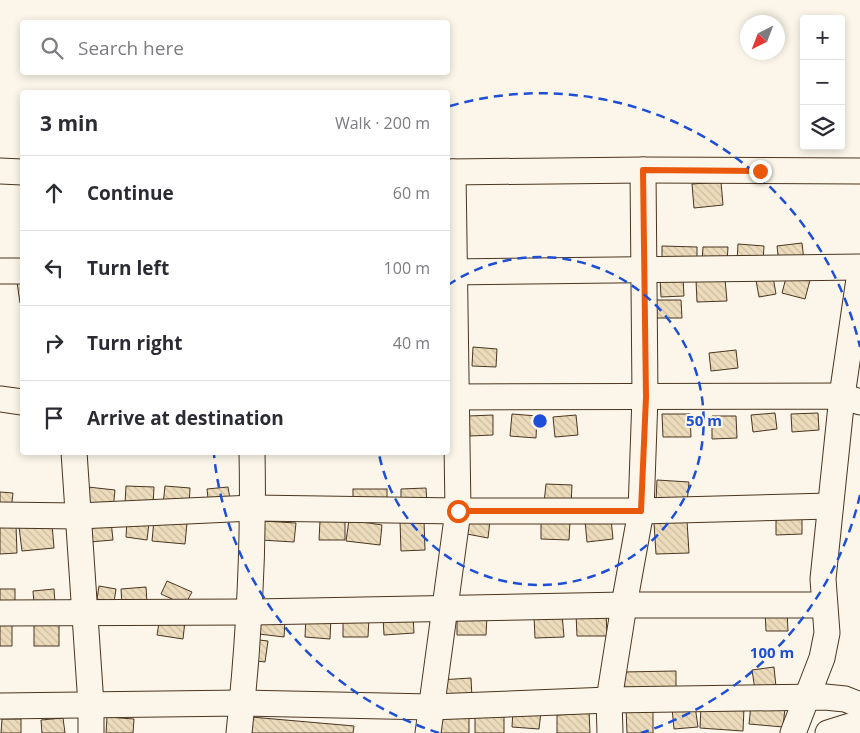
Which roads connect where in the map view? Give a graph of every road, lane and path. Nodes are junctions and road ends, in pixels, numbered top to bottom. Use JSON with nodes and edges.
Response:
{"nodes":[{"id":1,"x":643,"y":170,"type":"junction"},
{"id":2,"x":0,"y":171,"type":"edge"},
{"id":3,"x":860,"y":171,"type":"edge"},
{"id":4,"x":20,"y":172,"type":"edge"},
{"id":5,"x":450,"y":172,"type":"edge"},
{"id":6,"x":860,"y":267,"type":"edge"},
{"id":7,"x":644,"y":270,"type":"junction"},
{"id":8,"x":0,"y":271,"type":"edge"},
{"id":9,"x":20,"y":271,"type":"edge"},
{"id":10,"x":451,"y":272,"type":"edge"},
{"id":11,"x":860,"y":272,"type":"edge"},
{"id":12,"x":452,"y":396,"type":"edge"},
{"id":13,"x":646,"y":397,"type":"junction"},
{"id":14,"x":0,"y":399,"type":"edge"},
{"id":15,"x":851,"y":399,"type":"edge"},
{"id":16,"x":20,"y":402,"type":"edge"},
{"id":17,"x":74,"y":455,"type":"edge"},
{"id":18,"x":252,"y":455,"type":"edge"},
{"id":19,"x":830,"y":506,"type":"junction"},
{"id":20,"x":253,"y":508,"type":"junction"},
{"id":21,"x":458,"y":511,"type":"junction"},
{"id":22,"x":641,"y":511,"type":"junction"},
{"id":23,"x":0,"y":514,"type":"edge"},
{"id":24,"x":78,"y":516,"type":"junction"},
{"id":25,"x":624,"y":605,"type":"junction"},
{"id":26,"x":823,"y":605,"type":"junction"},
{"id":27,"x":445,"y":608,"type":"junction"},
{"id":28,"x":0,"y":612,"type":"edge"},
{"id":29,"x":85,"y":612,"type":"junction"},
{"id":30,"x":250,"y":612,"type":"junction"},
{"id":31,"x":806,"y":697,"type":"junction"},
{"id":32,"x":609,"y":700,"type":"junction"},
{"id":33,"x":242,"y":703,"type":"junction"},
{"id":34,"x":92,"y":705,"type":"junction"},
{"id":35,"x":0,"y":706,"type":"edge"},
{"id":36,"x":860,"y":706,"type":"edge"},
{"id":37,"x":432,"y":707,"type":"junction"},
{"id":38,"x":860,"y":723,"type":"edge"},
{"id":39,"x":91,"y":733,"type":"edge"},
{"id":40,"x":239,"y":733,"type":"edge"},
{"id":41,"x":428,"y":733,"type":"edge"},
{"id":42,"x":610,"y":733,"type":"edge"},
{"id":43,"x":793,"y":733,"type":"edge"},
{"id":44,"x":828,"y":733,"type":"edge"}],
"edges":[{"from":1,"to":3,"type":"street"},
{"from":1,"to":5,"type":"street"},
{"from":1,"to":7,"type":"street"},
{"from":2,"to":4,"type":"street"},
{"from":5,"to":10,"type":"street"},
{"from":6,"to":7,"type":"street"},
{"from":7,"to":10,"type":"street"},
{"from":7,"to":13,"type":"street"},
{"from":8,"to":9,"type":"street"},
{"from":10,"to":12,"type":"street"},
{"from":11,"to":15,"type":"street"},
{"from":12,"to":13,"type":"street"},
{"from":12,"to":21,"type":"street"},
{"from":13,"to":15,"type":"street"},
{"from":13,"to":22,"type":"street"},
{"from":14,"to":16,"type":"street"},
{"from":15,"to":19,"type":"street"},
{"from":17,"to":24,"type":"street"},
{"from":18,"to":20,"type":"street"},
{"from":19,"to":22,"type":"street"},
{"from":19,"to":26,"type":"street"},
{"from":20,"to":21,"type":"street"},
{"from":20,"to":24,"type":"street"},
{"from":20,"to":30,"type":"street"},
{"from":21,"to":22,"type":"street"},
{"from":21,"to":27,"type":"street"},
{"from":22,"to":25,"type":"street"},
{"from":23,"to":24,"type":"street"},
{"from":24,"to":29,"type":"street"},
{"from":25,"to":26,"type":"street"},
{"from":25,"to":27,"type":"street"},
{"from":25,"to":32,"type":"street"},
{"from":26,"to":31,"type":"street"},
{"from":27,"to":30,"type":"street"},
{"from":27,"to":37,"type":"street"},
{"from":28,"to":29,"type":"street"},
{"from":29,"to":30,"type":"street"},
{"from":29,"to":34,"type":"street"},
{"from":30,"to":33,"type":"street"},
{"from":31,"to":32,"type":"street"},
{"from":31,"to":36,"type":"street"},
{"from":31,"to":43,"type":"street"},
{"from":32,"to":37,"type":"street"},
{"from":32,"to":42,"type":"street"},
{"from":33,"to":34,"type":"street"},
{"from":33,"to":37,"type":"street"},
{"from":33,"to":40,"type":"street"},
{"from":34,"to":35,"type":"street"},
{"from":34,"to":39,"type":"street"},
{"from":37,"to":41,"type":"street"},
{"from":38,"to":44,"type":"street"}]}
